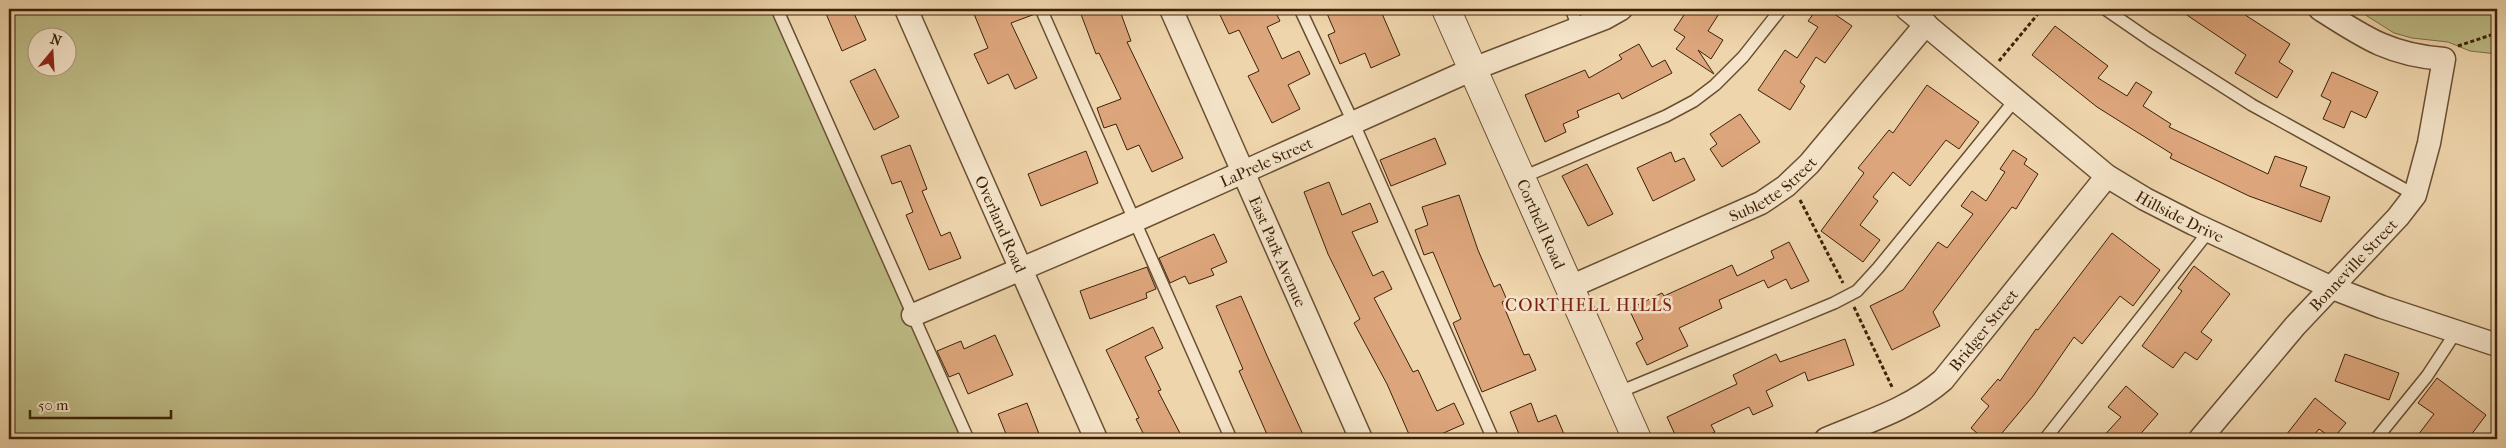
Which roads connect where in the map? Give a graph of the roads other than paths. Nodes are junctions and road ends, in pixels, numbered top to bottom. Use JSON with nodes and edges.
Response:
{"nodes":[{"id":1,"x":777,"y":9,"type":"edge"},
{"id":2,"x":906,"y":9,"type":"edge"},
{"id":3,"x":1041,"y":9,"type":"edge"},
{"id":4,"x":1171,"y":9,"type":"edge"},
{"id":5,"x":1300,"y":9,"type":"edge"},
{"id":6,"x":1446,"y":9,"type":"edge"},
{"id":7,"x":1621,"y":9,"type":"edge"},
{"id":8,"x":1781,"y":9,"type":"edge"},
{"id":9,"x":1907,"y":9,"type":"edge"},
{"id":10,"x":2105,"y":9,"type":"edge"},
{"id":11,"x":2320,"y":9,"type":"edge"},
{"id":12,"x":1575,"y":19,"type":"edge"},
{"id":13,"x":1926,"y":24,"type":"junction"},
{"id":14,"x":1473,"y":69,"type":"junction"},
{"id":15,"x":2016,"y":100,"type":"junction"},
{"id":16,"x":1354,"y":124,"type":"junction"},
{"id":17,"x":1243,"y":173,"type":"junction"},
{"id":18,"x":2107,"y":176,"type":"junction"},
{"id":19,"x":1521,"y":178,"type":"junction"},
{"id":20,"x":2415,"y":195,"type":"junction"},
{"id":21,"x":1134,"y":221,"type":"junction"},
{"id":22,"x":2209,"y":231,"type":"junction"},
{"id":23,"x":1021,"y":270,"type":"junction"},
{"id":24,"x":1570,"y":287,"type":"junction"},
{"id":25,"x":2330,"y":287,"type":"junction"},
{"id":26,"x":913,"y":314,"type":"junction"},
{"id":27,"x":2456,"y":332,"type":"junction"},
{"id":28,"x":2497,"y":345,"type":"edge"},
{"id":29,"x":1616,"y":393,"type":"junction"},
{"id":30,"x":968,"y":439,"type":"edge"},
{"id":31,"x":1096,"y":439,"type":"edge"},
{"id":32,"x":1231,"y":439,"type":"edge"},
{"id":33,"x":1360,"y":439,"type":"edge"},
{"id":34,"x":1493,"y":439,"type":"edge"},
{"id":35,"x":1637,"y":439,"type":"edge"},
{"id":36,"x":1826,"y":439,"type":"edge"},
{"id":37,"x":2045,"y":439,"type":"edge"},
{"id":38,"x":2200,"y":439,"type":"edge"},
{"id":39,"x":2376,"y":439,"type":"edge"}],
"edges":[{"from":1,"to":26,"type":"lane"},
{"from":2,"to":23,"type":"street","name":"Overland Road"},
{"from":3,"to":21,"type":"lane"},
{"from":4,"to":17,"type":"street","name":"East Park Avenue"},
{"from":5,"to":16,"type":"lane"},
{"from":6,"to":14,"type":"street","name":"Corthell Road"},
{"from":7,"to":12,"type":"street","name":"LaPrele Street"},
{"from":8,"to":19,"type":"lane"},
{"from":9,"to":13,"type":"street","name":"Hillside Drive"},
{"from":10,"to":20,"type":"lane"},
{"from":11,"to":20,"type":"street","name":"Bonneville Street"},
{"from":12,"to":14,"type":"street","name":"LaPrele Street"},
{"from":13,"to":15,"type":"street","name":"Hillside Drive"},
{"from":13,"to":24,"type":"street","name":"Sublette Street"},
{"from":14,"to":16,"type":"street","name":"LaPrele Street"},
{"from":14,"to":19,"type":"street","name":"Corthell Road"},
{"from":15,"to":18,"type":"street","name":"Hillside Drive"},
{"from":15,"to":29,"type":"lane"},
{"from":16,"to":17,"type":"street","name":"LaPrele Street"},
{"from":16,"to":34,"type":"lane"},
{"from":17,"to":21,"type":"street","name":"LaPrele Street"},
{"from":17,"to":33,"type":"street","name":"East Park Avenue"},
{"from":18,"to":22,"type":"street","name":"Hillside Drive"},
{"from":18,"to":36,"type":"street","name":"Bridger Street"},
{"from":19,"to":24,"type":"street","name":"Corthell Road"},
{"from":20,"to":25,"type":"street","name":"Bonneville Street"},
{"from":21,"to":23,"type":"street","name":"LaPrele Street"},
{"from":21,"to":32,"type":"lane"},
{"from":22,"to":25,"type":"street","name":"Hillside Drive"},
{"from":22,"to":37,"type":"lane"},
{"from":23,"to":26,"type":"street","name":"LaPrele Street"},
{"from":23,"to":31,"type":"street","name":"Overland Road"},
{"from":24,"to":29,"type":"street","name":"Corthell Road"},
{"from":25,"to":27,"type":"street","name":"Hillside Drive"},
{"from":25,"to":38,"type":"street","name":"Bonneville Street"},
{"from":26,"to":30,"type":"lane"},
{"from":27,"to":28,"type":"street","name":"Hillside Drive"},
{"from":27,"to":39,"type":"lane"},
{"from":29,"to":35,"type":"street","name":"Corthell Road"}]}
